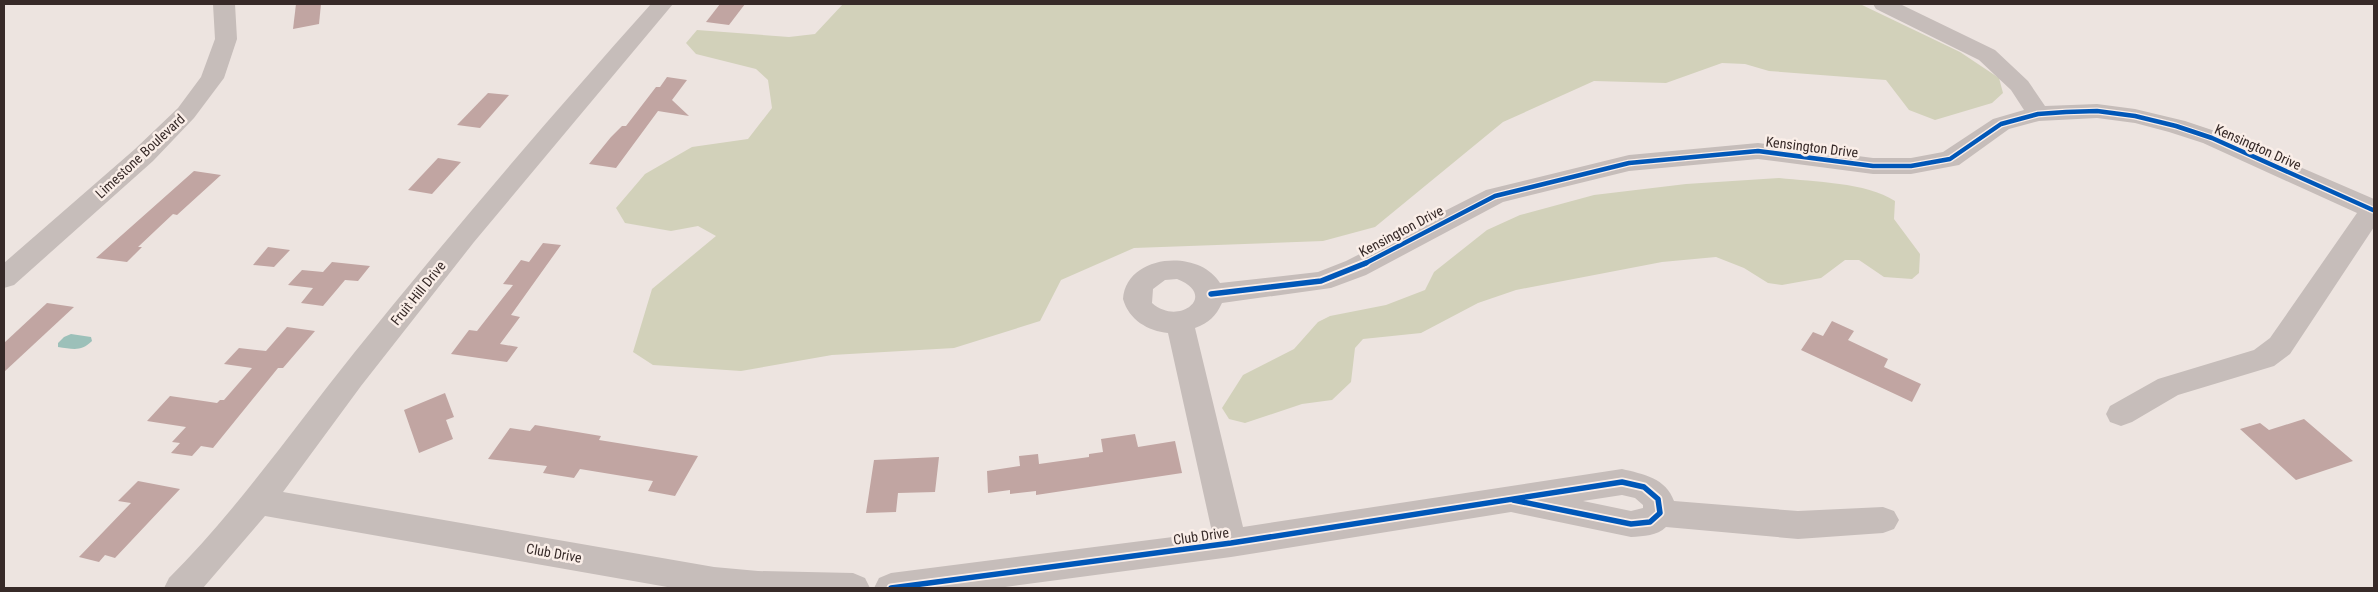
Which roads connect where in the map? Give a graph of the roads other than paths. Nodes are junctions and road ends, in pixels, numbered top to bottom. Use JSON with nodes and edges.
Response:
{"nodes":[{"id":1,"x":224,"y":4,"type":"edge"},
{"id":2,"x":662,"y":4,"type":"edge"},
{"id":3,"x":1884,"y":4,"type":"edge"},
{"id":4,"x":2038,"y":114,"type":"junction"},
{"id":5,"x":2374,"y":209,"type":"edge"},
{"id":6,"x":4,"y":278,"type":"edge"},
{"id":7,"x":1211,"y":294,"type":"junction"},
{"id":8,"x":1180,"y":323,"type":"junction"},
{"id":9,"x":2121,"y":414,"type":"dead end"},
{"id":10,"x":257,"y":501,"type":"junction"},
{"id":11,"x":1883,"y":520,"type":"dead end"},
{"id":12,"x":1232,"y":543,"type":"junction"},
{"id":13,"x":182,"y":588,"type":"edge"},
{"id":14,"x":853,"y":588,"type":"edge"},
{"id":15,"x":891,"y":588,"type":"edge"}],
"edges":[{"from":1,"to":6,"type":"street","name":"Limestone Boulevard"},
{"from":2,"to":10,"type":"street","name":"Fruit Hill Drive"},
{"from":3,"to":4,"type":"street"},
{"from":4,"to":5,"type":"street","name":"Kensington Drive"},
{"from":4,"to":7,"type":"street","name":"Kensington Drive"},
{"from":5,"to":9,"type":"street"},
{"from":7,"to":8,"type":"street"},
{"from":7,"to":8,"type":"street"},
{"from":8,"to":12,"type":"street"},
{"from":10,"to":13,"type":"street","name":"Fruit Hill Drive"},
{"from":10,"to":14,"type":"street","name":"Club Drive"},
{"from":11,"to":12,"type":"street","name":"Club Drive"},
{"from":12,"to":15,"type":"street","name":"Club Drive"}]}
